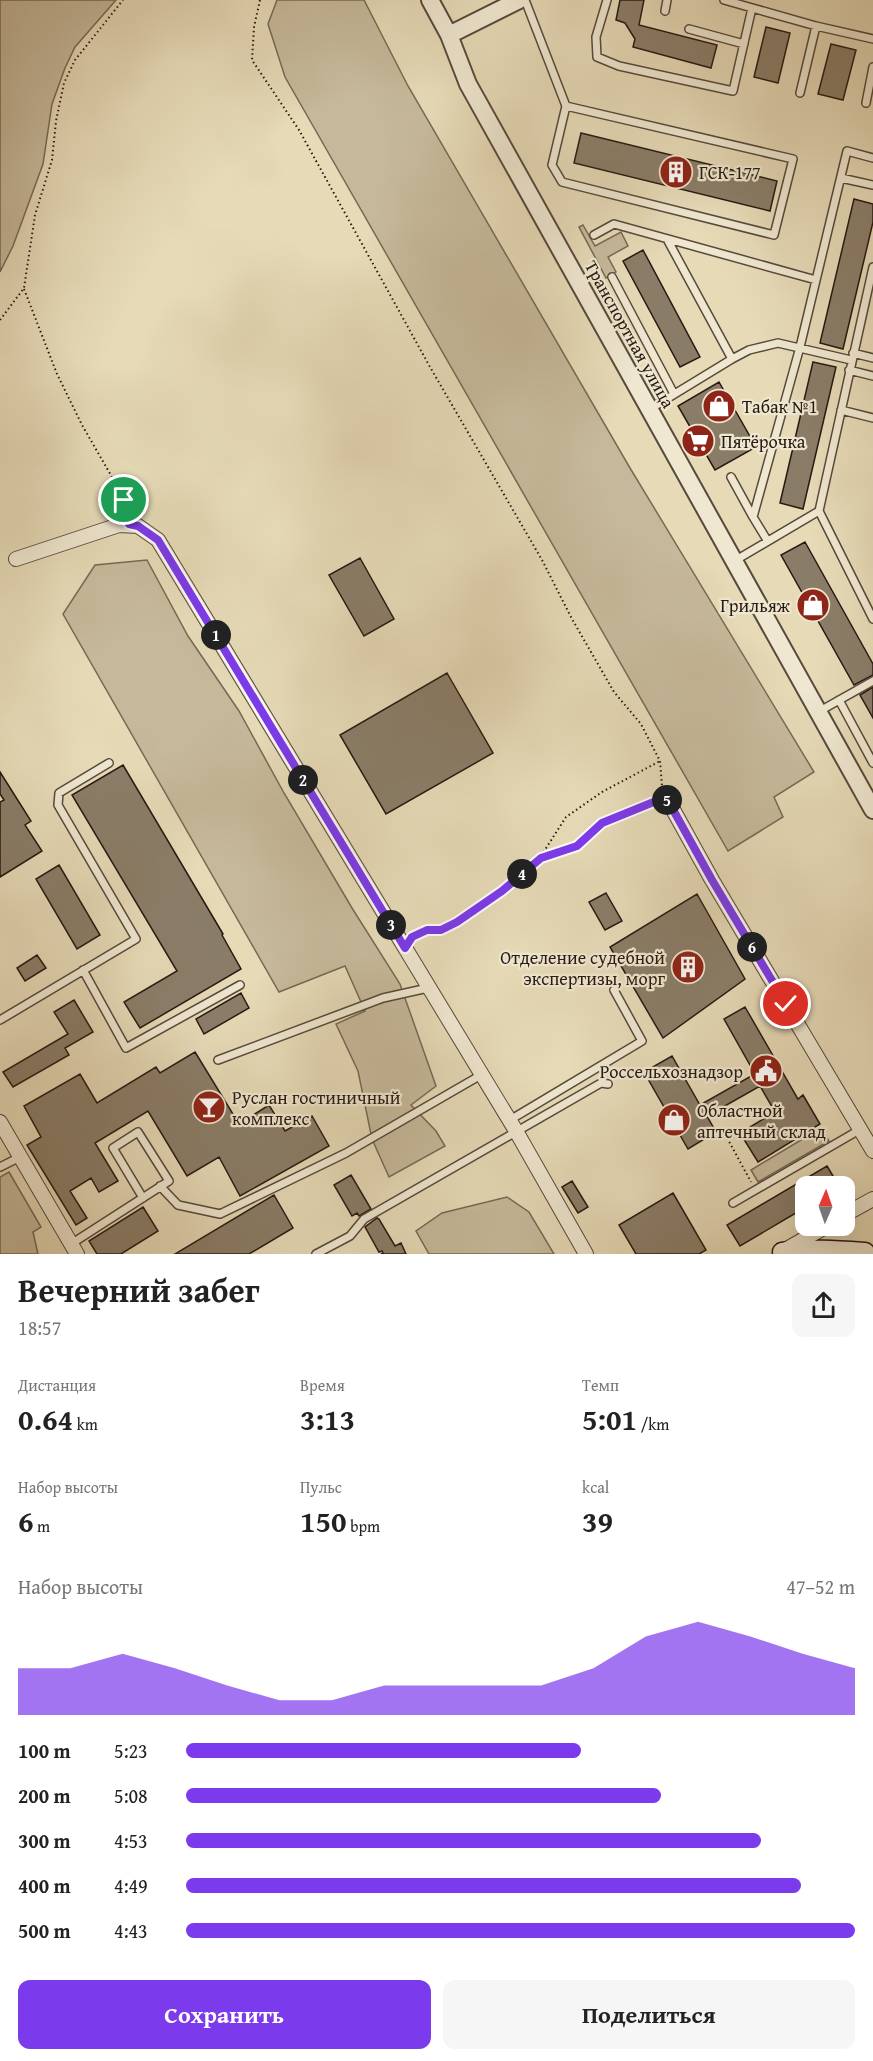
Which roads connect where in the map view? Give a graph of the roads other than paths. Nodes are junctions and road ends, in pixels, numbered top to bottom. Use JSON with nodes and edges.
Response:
{"nodes":[{"id":1,"x":430,"y":0,"type":"edge"},
{"id":2,"x":519,"y":0,"type":"edge"},
{"id":3,"x":525,"y":0,"type":"edge"},
{"id":4,"x":607,"y":0,"type":"edge"},
{"id":5,"x":668,"y":0,"type":"edge"},
{"id":6,"x":724,"y":0,"type":"edge"},
{"id":7,"x":752,"y":8,"type":"junction"},
{"id":8,"x":665,"y":11,"type":"dead end"},
{"id":9,"x":816,"y":26,"type":"junction"},
{"id":10,"x":688,"y":29,"type":"dead end"},
{"id":11,"x":449,"y":35,"type":"junction"},
{"id":12,"x":873,"y":39,"type":"edge"},
{"id":13,"x":744,"y":44,"type":"junction"},
{"id":14,"x":873,"y":67,"type":"edge"},
{"id":15,"x":800,"y":93,"type":"dead end"},
{"id":16,"x":866,"y":103,"type":"dead end"},
{"id":17,"x":566,"y":106,"type":"junction"},
{"id":18,"x":873,"y":158,"type":"edge"},
{"id":19,"x":841,"y":178,"type":"junction"},
{"id":20,"x":873,"y":185,"type":"edge"},
{"id":21,"x":594,"y":235,"type":"dead end"},
{"id":22,"x":667,"y":239,"type":"junction"},
{"id":23,"x":873,"y":267,"type":"edge"},
{"id":24,"x":612,"y":277,"type":"dead end"},
{"id":25,"x":816,"y":280,"type":"junction"},
{"id":26,"x":800,"y":347,"type":"junction"},
{"id":27,"x":852,"y":356,"type":"junction"},
{"id":28,"x":873,"y":358,"type":"edge"},
{"id":29,"x":732,"y":359,"type":"junction"},
{"id":30,"x":849,"y":370,"type":"junction"},
{"id":31,"x":873,"y":376,"type":"edge"},
{"id":32,"x":674,"y":394,"type":"junction"},
{"id":33,"x":650,"y":409,"type":"junction"},
{"id":34,"x":840,"y":410,"type":"junction"},
{"id":35,"x":873,"y":418,"type":"edge"},
{"id":36,"x":731,"y":477,"type":"dead end"},
{"id":37,"x":819,"y":512,"type":"junction"},
{"id":38,"x":753,"y":518,"type":"junction"},
{"id":39,"x":767,"y":540,"type":"junction"},
{"id":40,"x":16,"y":559,"type":"dead end"},
{"id":41,"x":734,"y":561,"type":"junction"},
{"id":42,"x":873,"y":619,"type":"edge"},
{"id":43,"x":873,"y":681,"type":"edge"},
{"id":44,"x":839,"y":700,"type":"junction"},
{"id":45,"x":818,"y":712,"type":"junction"},
{"id":46,"x":109,"y":763,"type":"dead end"},
{"id":47,"x":873,"y":763,"type":"edge"},
{"id":48,"x":666,"y":797,"type":"road end"},
{"id":49,"x":872,"y":807,"type":"edge"},
{"id":50,"x":83,"y":970,"type":"junction"},
{"id":51,"x":240,"y":985,"type":"dead end"},
{"id":52,"x":428,"y":988,"type":"junction"},
{"id":53,"x":614,"y":990,"type":"dead end"},
{"id":54,"x":0,"y":1020,"type":"edge"},
{"id":55,"x":218,"y":1060,"type":"dead end"},
{"id":56,"x":482,"y":1075,"type":"junction"},
{"id":57,"x":608,"y":1084,"type":"dead end"},
{"id":58,"x":0,"y":1122,"type":"edge"},
{"id":59,"x":513,"y":1126,"type":"junction"},
{"id":60,"x":861,"y":1129,"type":"junction"},
{"id":61,"x":873,"y":1151,"type":"edge"},
{"id":62,"x":20,"y":1157,"type":"junction"},
{"id":63,"x":0,"y":1167,"type":"edge"},
{"id":64,"x":160,"y":1186,"type":"junction"},
{"id":65,"x":143,"y":1198,"type":"junction"},
{"id":66,"x":873,"y":1199,"type":"edge"},
{"id":67,"x":733,"y":1203,"type":"dead end"},
{"id":68,"x":855,"y":1209,"type":"edge"},
{"id":69,"x":810,"y":1236,"type":"edge"},
{"id":70,"x":74,"y":1249,"type":"edge"},
{"id":71,"x":866,"y":1251,"type":"edge"},
{"id":72,"x":781,"y":1253,"type":"edge"},
{"id":73,"x":316,"y":1254,"type":"edge"},
{"id":74,"x":586,"y":1254,"type":"edge"}],
"edges":[{"from":1,"to":11,"type":"street","name":"Транспортная улица"},
{"from":2,"to":11,"type":"street"},
{"from":3,"to":17,"type":"lane"},
{"from":4,"to":13,"type":"lane"},
{"from":5,"to":8,"type":"lane"},
{"from":6,"to":7,"type":"lane"},
{"from":7,"to":9,"type":"lane"},
{"from":7,"to":13,"type":"lane"},
{"from":9,"to":12,"type":"lane"},
{"from":9,"to":15,"type":"lane"},
{"from":10,"to":13,"type":"lane"},
{"from":11,"to":33,"type":"street","name":"Транспортная улица"},
{"from":14,"to":16,"type":"lane"},
{"from":17,"to":17,"type":"lane"},
{"from":18,"to":19,"type":"lane"},
{"from":19,"to":20,"type":"lane"},
{"from":19,"to":25,"type":"lane"},
{"from":21,"to":22,"type":"lane"},
{"from":22,"to":25,"type":"lane"},
{"from":22,"to":29,"type":"lane"},
{"from":23,"to":27,"type":"lane"},
{"from":24,"to":32,"type":"lane"},
{"from":25,"to":26,"type":"lane"},
{"from":26,"to":27,"type":"lane"},
{"from":26,"to":29,"type":"lane"},
{"from":26,"to":38,"type":"lane"},
{"from":27,"to":28,"type":"lane"},
{"from":27,"to":30,"type":"lane"},
{"from":29,"to":32,"type":"lane"},
{"from":30,"to":31,"type":"lane"},
{"from":30,"to":34,"type":"lane"},
{"from":32,"to":33,"type":"lane"},
{"from":33,"to":41,"type":"street","name":"Транспортная улица"},
{"from":34,"to":35,"type":"lane"},
{"from":34,"to":37,"type":"lane"},
{"from":36,"to":38,"type":"lane"},
{"from":37,"to":39,"type":"lane"},
{"from":37,"to":42,"type":"lane"},
{"from":38,"to":39,"type":"lane"},
{"from":39,"to":41,"type":"lane"},
{"from":40,"to":52,"type":"street"},
{"from":41,"to":45,"type":"street","name":"Транспортная улица"},
{"from":43,"to":44,"type":"lane"},
{"from":44,"to":45,"type":"lane"},
{"from":44,"to":47,"type":"lane"},
{"from":45,"to":49,"type":"street","name":"Транспортная улица"},
{"from":46,"to":50,"type":"lane"},
{"from":48,"to":60,"type":"street"},
{"from":50,"to":51,"type":"lane"},
{"from":50,"to":54,"type":"lane"},
{"from":52,"to":55,"type":"lane"},
{"from":52,"to":56,"type":"street"},
{"from":53,"to":59,"type":"lane"},
{"from":56,"to":59,"type":"street"},
{"from":56,"to":64,"type":"lane"},
{"from":57,"to":59,"type":"lane"},
{"from":58,"to":62,"type":"street"},
{"from":59,"to":73,"type":"lane"},
{"from":59,"to":74,"type":"street"},
{"from":60,"to":61,"type":"street"},
{"from":60,"to":67,"type":"lane"},
{"from":62,"to":63,"type":"lane"},
{"from":62,"to":70,"type":"street"},
{"from":64,"to":65,"type":"lane"},
{"from":64,"to":65,"type":"lane"},
{"from":65,"to":70,"type":"lane"},
{"from":66,"to":68,"type":"street"},
{"from":69,"to":72,"type":"street"},
{"from":71,"to":72,"type":"main road"}]}
